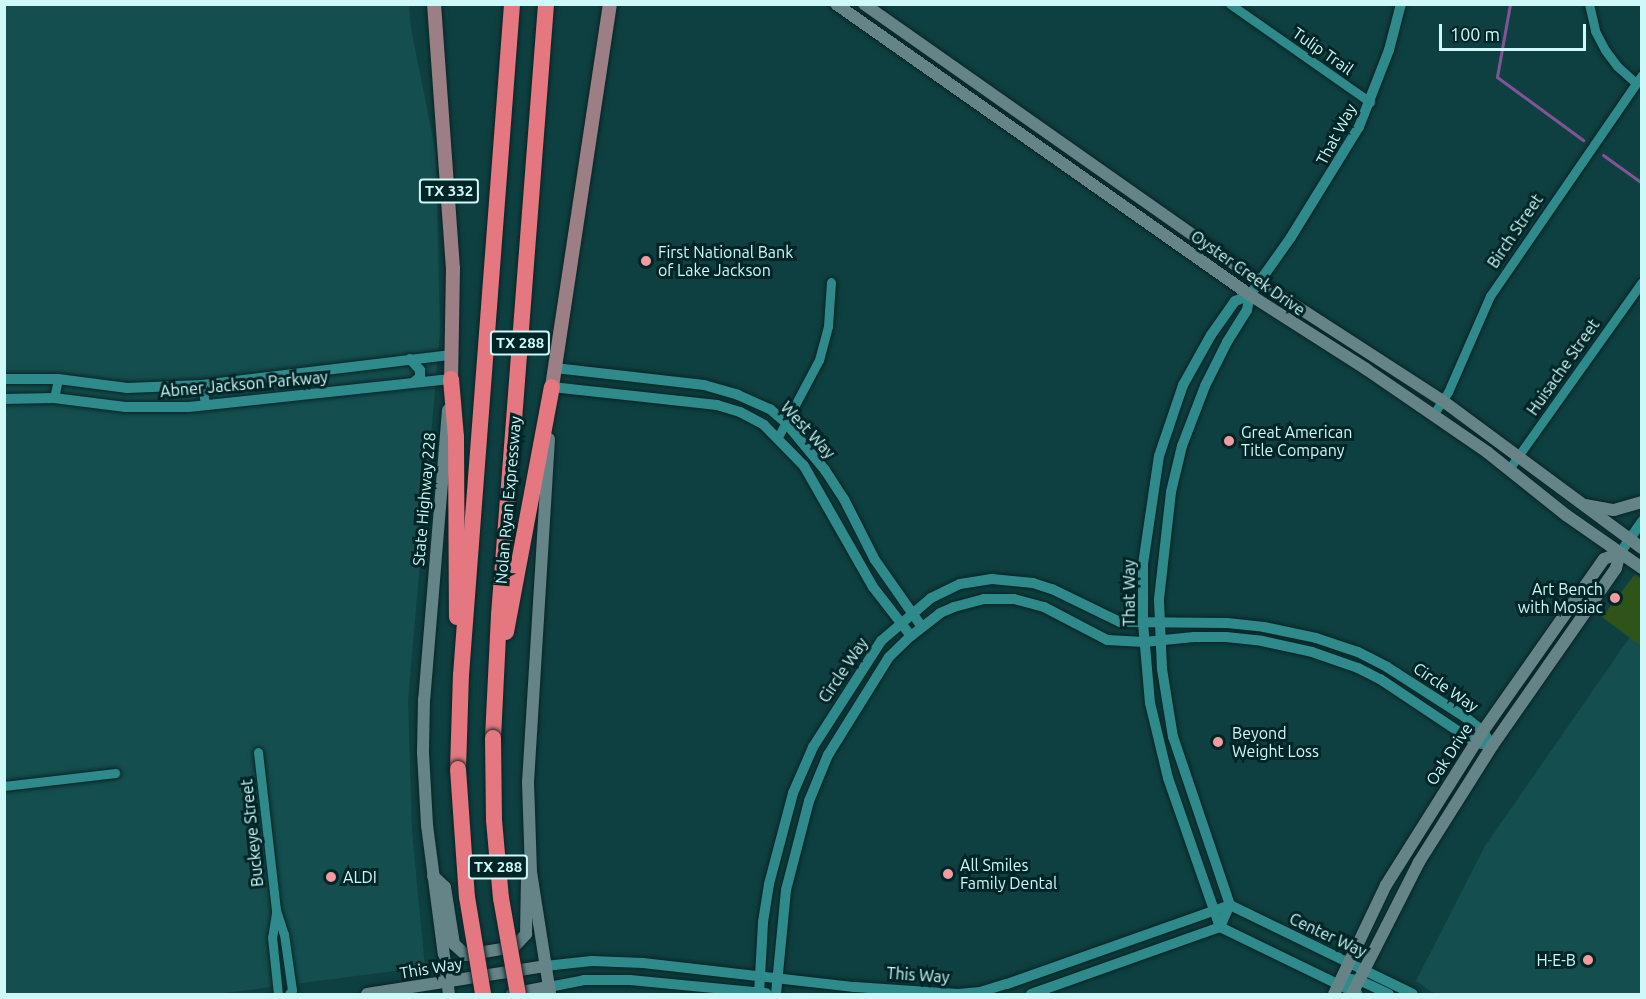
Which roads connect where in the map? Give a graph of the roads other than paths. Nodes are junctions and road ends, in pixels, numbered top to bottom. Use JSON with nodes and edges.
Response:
{"nodes":[{"id":1,"x":434,"y":4,"type":"edge"},
{"id":2,"x":512,"y":4,"type":"edge"},
{"id":3,"x":546,"y":4,"type":"edge"},
{"id":4,"x":836,"y":4,"type":"edge"},
{"id":5,"x":864,"y":4,"type":"edge"},
{"id":6,"x":1230,"y":4,"type":"edge"},
{"id":7,"x":1401,"y":4,"type":"edge"},
{"id":8,"x":1589,"y":4,"type":"edge"},
{"id":9,"x":609,"y":10,"type":"edge"},
{"id":10,"x":1639,"y":79,"type":"edge"},
{"id":11,"x":1370,"y":102,"type":"junction"},
{"id":12,"x":831,"y":282,"type":"dead end"},
{"id":13,"x":1259,"y":282,"type":"junction"},
{"id":14,"x":1641,"y":282,"type":"edge"},
{"id":15,"x":1250,"y":295,"type":"junction"},
{"id":16,"x":451,"y":355,"type":"junction"},
{"id":17,"x":410,"y":359,"type":"junction"},
{"id":18,"x":555,"y":368,"type":"junction"},
{"id":19,"x":627,"y":376,"type":"junction"},
{"id":20,"x":4,"y":379,"type":"edge"},
{"id":21,"x":58,"y":379,"type":"junction"},
{"id":22,"x":451,"y":379,"type":"junction"},
{"id":23,"x":414,"y":382,"type":"junction"},
{"id":24,"x":202,"y":385,"type":"junction"},
{"id":25,"x":1183,"y":385,"type":"junction"},
{"id":26,"x":1205,"y":386,"type":"junction"},
{"id":27,"x":552,"y":387,"type":"junction"},
{"id":28,"x":723,"y":390,"type":"junction"},
{"id":29,"x":624,"y":393,"type":"junction"},
{"id":30,"x":54,"y":398,"type":"junction"},
{"id":31,"x":4,"y":399,"type":"edge"},
{"id":32,"x":1443,"y":401,"type":"junction"},
{"id":33,"x":205,"y":405,"type":"junction"},
{"id":34,"x":717,"y":405,"type":"junction"},
{"id":35,"x":1433,"y":415,"type":"junction"},
{"id":36,"x":786,"y":423,"type":"junction"},
{"id":37,"x":778,"y":437,"type":"junction"},
{"id":38,"x":1518,"y":456,"type":"junction"},
{"id":39,"x":1509,"y":469,"type":"junction"},
{"id":40,"x":825,"y":470,"type":"junction"},
{"id":41,"x":814,"y":480,"type":"junction"},
{"id":42,"x":1641,"y":501,"type":"edge"},
{"id":43,"x":1578,"y":504,"type":"junction"},
{"id":44,"x":1641,"y":521,"type":"edge"},
{"id":45,"x":1629,"y":540,"type":"junction"},
{"id":46,"x":1641,"y":548,"type":"edge"},
{"id":47,"x":1620,"y":553,"type":"junction"},
{"id":48,"x":1641,"y":568,"type":"edge"},
{"id":49,"x":911,"y":613,"type":"junction"},
{"id":50,"x":899,"y":622,"type":"junction"},
{"id":51,"x":1143,"y":623,"type":"junction"},
{"id":52,"x":1159,"y":623,"type":"junction"},
{"id":53,"x":922,"y":627,"type":"junction"},
{"id":54,"x":911,"y":636,"type":"junction"},
{"id":55,"x":1160,"y":640,"type":"junction"},
{"id":56,"x":1144,"y":642,"type":"junction"},
{"id":57,"x":461,"y":675,"type":"junction"},
{"id":58,"x":496,"y":682,"type":"junction"},
{"id":59,"x":1483,"y":731,"type":"junction"},
{"id":60,"x":1476,"y":743,"type":"junction"},
{"id":61,"x":1492,"y":746,"type":"junction"},
{"id":62,"x":258,"y":752,"type":"dead end"},
{"id":63,"x":115,"y":773,"type":"dead end"},
{"id":64,"x":4,"y":786,"type":"edge"},
{"id":65,"x":531,"y":872,"type":"junction"},
{"id":66,"x":433,"y":876,"type":"junction"},
{"id":67,"x":1230,"y":905,"type":"junction"},
{"id":68,"x":276,"y":910,"type":"junction"},
{"id":69,"x":1215,"y":911,"type":"junction"},
{"id":70,"x":1220,"y":927,"type":"junction"},
{"id":71,"x":1350,"y":962,"type":"junction"},
{"id":72,"x":545,"y":966,"type":"junction"},
{"id":73,"x":1362,"y":975,"type":"junction"},
{"id":74,"x":760,"y":976,"type":"junction"},
{"id":75,"x":776,"y":978,"type":"junction"},
{"id":76,"x":448,"y":989,"type":"edge"},
{"id":77,"x":1336,"y":990,"type":"edge"},
{"id":78,"x":550,"y":991,"type":"edge"},
{"id":79,"x":278,"y":994,"type":"edge"},
{"id":80,"x":289,"y":994,"type":"edge"},
{"id":81,"x":367,"y":994,"type":"edge"},
{"id":82,"x":483,"y":994,"type":"edge"},
{"id":83,"x":510,"y":994,"type":"edge"},
{"id":84,"x":518,"y":994,"type":"edge"},
{"id":85,"x":759,"y":994,"type":"edge"},
{"id":86,"x":776,"y":994,"type":"edge"},
{"id":87,"x":781,"y":994,"type":"edge"},
{"id":88,"x":1031,"y":994,"type":"edge"},
{"id":89,"x":1354,"y":994,"type":"edge"},
{"id":90,"x":1389,"y":994,"type":"edge"},
{"id":91,"x":1413,"y":994,"type":"edge"}],
"edges":[{"from":1,"to":16,"type":"main road","name":"State Highway 228","number":"TX 332"},
{"from":2,"to":57,"type":"highway","name":"Nolan Ryan Expressway","number":"TX 288"},
{"from":3,"to":58,"type":"highway","name":"Nolan Ryan Expressway","number":"TX 288"},
{"from":4,"to":15,"type":"main road","name":"Oyster Creek Drive"},
{"from":5,"to":13,"type":"main road","name":"Oyster Creek Drive"},
{"from":6,"to":11,"type":"street","name":"Tulip Trail"},
{"from":7,"to":11,"type":"street","name":"That Way"},
{"from":8,"to":10,"type":"street"},
{"from":9,"to":18,"type":"main road"},
{"from":10,"to":32,"type":"street","name":"Birch Street"},
{"from":11,"to":13,"type":"street","name":"That Way"},
{"from":12,"to":36,"type":"street"},
{"from":13,"to":15,"type":"street","name":"That Way"},
{"from":13,"to":32,"type":"main road","name":"Oyster Creek Drive"},
{"from":14,"to":38,"type":"street","name":"Huisache Street"},
{"from":15,"to":25,"type":"street","name":"That Way"},
{"from":15,"to":26,"type":"street","name":"That Way"},
{"from":15,"to":35,"type":"main road","name":"Oyster Creek Drive"},
{"from":16,"to":17,"type":"street","name":"Abner Jackson Parkway"},
{"from":16,"to":22,"type":"main road","name":"State Highway 228","number":"TX 332"},
{"from":17,"to":23,"type":"street"},
{"from":17,"to":24,"type":"street","name":"Abner Jackson Parkway"},
{"from":18,"to":19,"type":"street","name":"West Way"},
{"from":18,"to":27,"type":"main road"},
{"from":19,"to":28,"type":"street","name":"West Way"},
{"from":19,"to":29,"type":"street"},
{"from":20,"to":21,"type":"street","name":"Abner Jackson Parkway"},
{"from":21,"to":24,"type":"street","name":"Abner Jackson Parkway"},
{"from":21,"to":30,"type":"street"},
{"from":22,"to":23,"type":"street","name":"Abner Jackson Parkway"},
{"from":22,"to":57,"type":"highway"},
{"from":22,"to":66,"type":"main road","name":"State Highway 228"},
{"from":23,"to":33,"type":"street","name":"Abner Jackson Parkway"},
{"from":24,"to":33,"type":"street"},
{"from":25,"to":26,"type":"street"},
{"from":25,"to":51,"type":"street","name":"That Way"},
{"from":26,"to":52,"type":"street","name":"That Way"},
{"from":27,"to":29,"type":"street","name":"West Way"},
{"from":27,"to":58,"type":"highway"},
{"from":27,"to":65,"type":"main road"},
{"from":28,"to":34,"type":"street"},
{"from":28,"to":36,"type":"street","name":"West Way"},
{"from":29,"to":34,"type":"street","name":"West Way"},
{"from":30,"to":31,"type":"street","name":"Abner Jackson Parkway"},
{"from":30,"to":33,"type":"street","name":"Abner Jackson Parkway"},
{"from":32,"to":35,"type":"street","name":"Birch Street"},
{"from":32,"to":38,"type":"main road","name":"Oyster Creek Drive"},
{"from":34,"to":37,"type":"street","name":"West Way"},
{"from":35,"to":39,"type":"main road","name":"Oyster Creek Drive"},
{"from":36,"to":37,"type":"street"},
{"from":36,"to":40,"type":"street","name":"West Way"},
{"from":37,"to":41,"type":"street","name":"West Way"},
{"from":38,"to":39,"type":"street","name":"Huisache Street"},
{"from":38,"to":43,"type":"main road","name":"Oyster Creek Drive"},
{"from":39,"to":47,"type":"main road","name":"Oyster Creek Drive"},
{"from":40,"to":41,"type":"street"},
{"from":40,"to":49,"type":"street","name":"West Way"},
{"from":41,"to":50,"type":"street","name":"West Way"},
{"from":42,"to":43,"type":"main road"},
{"from":43,"to":45,"type":"main road","name":"Oyster Creek Drive"},
{"from":44,"to":45,"type":"street","name":"Oak Drive"},
{"from":45,"to":46,"type":"main road","name":"Oyster Creek Drive"},
{"from":45,"to":47,"type":"street","name":"Oak Drive"},
{"from":47,"to":48,"type":"main road","name":"Oyster Creek Drive"},
{"from":47,"to":59,"type":"main road","name":"Oak Drive"},
{"from":47,"to":61,"type":"main road","name":"Oak Drive"},
{"from":49,"to":50,"type":"street","name":"Circle Way"},
{"from":49,"to":51,"type":"street","name":"Circle Way"},
{"from":49,"to":53,"type":"street","name":"West Way"},
{"from":50,"to":54,"type":"street","name":"West Way"},
{"from":50,"to":74,"type":"street","name":"Circle Way"},
{"from":51,"to":52,"type":"street","name":"Circle Way"},
{"from":51,"to":56,"type":"street","name":"That Way"},
{"from":52,"to":55,"type":"street","name":"That Way"},
{"from":52,"to":59,"type":"street","name":"Circle Way"},
{"from":53,"to":54,"type":"street","name":"Circle Way"},
{"from":53,"to":56,"type":"street","name":"Circle Way"},
{"from":54,"to":75,"type":"street","name":"Circle Way"},
{"from":55,"to":56,"type":"street","name":"Circle Way"},
{"from":55,"to":60,"type":"street","name":"Circle Way"},
{"from":55,"to":67,"type":"street","name":"That Way"},
{"from":56,"to":69,"type":"street","name":"That Way"},
{"from":57,"to":82,"type":"highway","name":"Nolan Ryan Expressway","number":"TX 288","bridge":true},
{"from":58,"to":84,"type":"highway","name":"Nolan Ryan Expressway","number":"TX 288","bridge":true},
{"from":59,"to":60,"type":"main road","name":"Oak Drive"},
{"from":59,"to":61,"type":"street","name":"Circle Way"},
{"from":60,"to":61,"type":"street","name":"Circle Way"},
{"from":60,"to":71,"type":"main road","name":"Oak Drive"},
{"from":61,"to":73,"type":"main road","name":"Oak Drive"},
{"from":62,"to":68,"type":"street","name":"Buckeye Street"},
{"from":63,"to":64,"type":"street"},
{"from":65,"to":66,"type":"main road"},
{"from":65,"to":72,"type":"main road"},
{"from":66,"to":76,"type":"main road","name":"State Highway 228"},
{"from":67,"to":69,"type":"street","name":"This Way"},
{"from":67,"to":70,"type":"street"},
{"from":67,"to":71,"type":"street","name":"Center Way"},
{"from":68,"to":79,"type":"street","name":"Buckeye Street"},
{"from":68,"to":80,"type":"street","name":"Buckeye Street"},
{"from":69,"to":70,"type":"street"},
{"from":69,"to":75,"type":"street","name":"This Way"},
{"from":70,"to":77,"type":"street"},
{"from":70,"to":88,"type":"street"},
{"from":71,"to":73,"type":"street","name":"Center Way"},
{"from":71,"to":77,"type":"main road","name":"Oak Drive"},
{"from":72,"to":74,"type":"street","name":"This Way"},
{"from":72,"to":76,"type":"main road","name":"This Way"},
{"from":72,"to":78,"type":"main road"},
{"from":73,"to":77,"type":"street"},
{"from":73,"to":89,"type":"main road","name":"Oak Drive"},
{"from":73,"to":90,"type":"street"},
{"from":73,"to":91,"type":"street","name":"Center Way"},
{"from":74,"to":75,"type":"street","name":"This Way"},
{"from":74,"to":85,"type":"street","name":"Circle Way"},
{"from":75,"to":86,"type":"street","name":"Circle Way"},
{"from":76,"to":81,"type":"main road","name":"This Way"},
{"from":77,"to":89,"type":"street"},
{"from":78,"to":83,"type":"main road"},
{"from":78,"to":85,"type":"street"},
{"from":85,"to":86,"type":"street"},
{"from":86,"to":87,"type":"street"}]}
